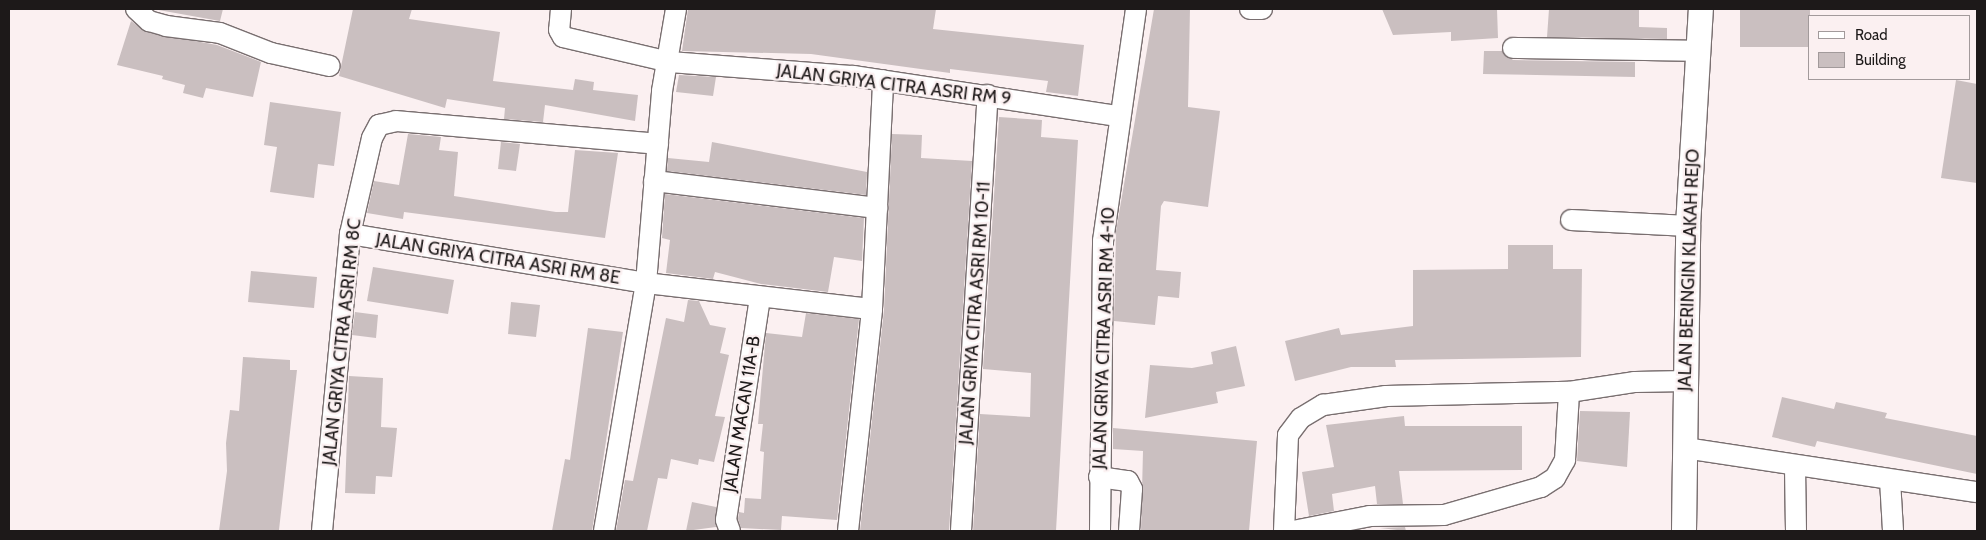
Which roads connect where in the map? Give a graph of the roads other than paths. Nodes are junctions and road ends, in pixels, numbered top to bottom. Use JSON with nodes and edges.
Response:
{"nodes":[{"id":1,"x":136,"y":9,"type":"edge"},
{"id":2,"x":561,"y":9,"type":"edge"},
{"id":3,"x":676,"y":9,"type":"edge"},
{"id":4,"x":1136,"y":9,"type":"edge"},
{"id":5,"x":1250,"y":9,"type":"edge"},
{"id":6,"x":1262,"y":9,"type":"edge"},
{"id":7,"x":1701,"y":9,"type":"edge"},
{"id":8,"x":1513,"y":48,"type":"dead end"},
{"id":9,"x":1698,"y":51,"type":"junction"},
{"id":10,"x":670,"y":62,"type":"junction"},
{"id":11,"x":330,"y":66,"type":"dead end"},
{"id":12,"x":883,"y":80,"type":"junction"},
{"id":13,"x":988,"y":95,"type":"junction"},
{"id":14,"x":1118,"y":116,"type":"junction"},
{"id":15,"x":658,"y":144,"type":"junction"},
{"id":16,"x":654,"y":181,"type":"junction"},
{"id":17,"x":877,"y":208,"type":"junction"},
{"id":18,"x":1571,"y":220,"type":"dead end"},
{"id":19,"x":1688,"y":226,"type":"junction"},
{"id":20,"x":350,"y":234,"type":"junction"},
{"id":21,"x":646,"y":283,"type":"junction"},
{"id":22,"x":760,"y":297,"type":"junction"},
{"id":23,"x":872,"y":309,"type":"junction"},
{"id":24,"x":1686,"y":381,"type":"junction"},
{"id":25,"x":1569,"y":392,"type":"junction"},
{"id":26,"x":1685,"y":448,"type":"junction"},
{"id":27,"x":1795,"y":467,"type":"junction"},
{"id":28,"x":1099,"y":477,"type":"junction"},
{"id":29,"x":1890,"y":480,"type":"junction"},
{"id":30,"x":1977,"y":492,"type":"edge"},
{"id":31,"x":1446,"y":523,"type":"edge"},
{"id":32,"x":322,"y":531,"type":"edge"},
{"id":33,"x":604,"y":531,"type":"edge"},
{"id":34,"x":730,"y":531,"type":"edge"},
{"id":35,"x":848,"y":531,"type":"edge"},
{"id":36,"x":961,"y":531,"type":"edge"},
{"id":37,"x":1100,"y":531,"type":"edge"},
{"id":38,"x":1129,"y":531,"type":"edge"},
{"id":39,"x":1284,"y":531,"type":"edge"},
{"id":40,"x":1292,"y":531,"type":"edge"},
{"id":41,"x":1684,"y":531,"type":"edge"},
{"id":42,"x":1796,"y":531,"type":"edge"},
{"id":43,"x":1894,"y":531,"type":"edge"}],
"edges":[{"from":1,"to":11,"type":"street"},
{"from":2,"to":10,"type":"street","name":"JALAN GRIYA CITRA ASRI RM 9"},
{"from":3,"to":10,"type":"street"},
{"from":4,"to":14,"type":"street","name":"JALAN GRIYA CITRA ASRI RM 4-10"},
{"from":5,"to":6,"type":"street"},
{"from":7,"to":9,"type":"street","name":"JALAN BERINGIN KLAKAH REJO"},
{"from":8,"to":9,"type":"street"},
{"from":9,"to":19,"type":"street","name":"JALAN BERINGIN KLAKAH REJO"},
{"from":10,"to":12,"type":"street","name":"JALAN GRIYA CITRA ASRI RM 9"},
{"from":10,"to":15,"type":"street"},
{"from":12,"to":13,"type":"street","name":"JALAN GRIYA CITRA ASRI RM 9"},
{"from":12,"to":17,"type":"street"},
{"from":13,"to":14,"type":"street","name":"JALAN GRIYA CITRA ASRI RM 9"},
{"from":13,"to":36,"type":"street","name":"JALAN GRIYA CITRA ASRI RM 10-11"},
{"from":14,"to":28,"type":"street","name":"JALAN GRIYA CITRA ASRI RM 4-10"},
{"from":15,"to":16,"type":"street"},
{"from":15,"to":20,"type":"street","name":"JALAN GRIYA CITRA ASRI RM 8C"},
{"from":16,"to":17,"type":"street"},
{"from":16,"to":21,"type":"street"},
{"from":17,"to":23,"type":"street"},
{"from":18,"to":19,"type":"street"},
{"from":19,"to":24,"type":"street","name":"JALAN BERINGIN KLAKAH REJO"},
{"from":20,"to":21,"type":"street","name":"JALAN GRIYA CITRA ASRI RM 8E"},
{"from":20,"to":32,"type":"street","name":"JALAN GRIYA CITRA ASRI RM 8C"},
{"from":21,"to":22,"type":"street","name":"JALAN GRIYA CITRA ASRI RM 8E"},
{"from":21,"to":33,"type":"street"},
{"from":22,"to":23,"type":"street","name":"JALAN GRIYA CITRA ASRI RM 8E"},
{"from":22,"to":34,"type":"street","name":"JALAN MACAN 11A-B"},
{"from":23,"to":35,"type":"street"},
{"from":24,"to":25,"type":"street"},
{"from":24,"to":26,"type":"street","name":"JALAN BERINGIN KLAKAH REJO"},
{"from":25,"to":31,"type":"street"},
{"from":25,"to":39,"type":"street"},
{"from":26,"to":27,"type":"street"},
{"from":26,"to":41,"type":"street","name":"JALAN BERINGIN KLAKAH REJO"},
{"from":27,"to":29,"type":"street"},
{"from":27,"to":42,"type":"street"},
{"from":28,"to":37,"type":"street","name":"JALAN GRIYA CITRA ASRI RM 4-10"},
{"from":28,"to":38,"type":"street"},
{"from":29,"to":30,"type":"street"},
{"from":29,"to":43,"type":"street"},
{"from":31,"to":40,"type":"street"}]}
